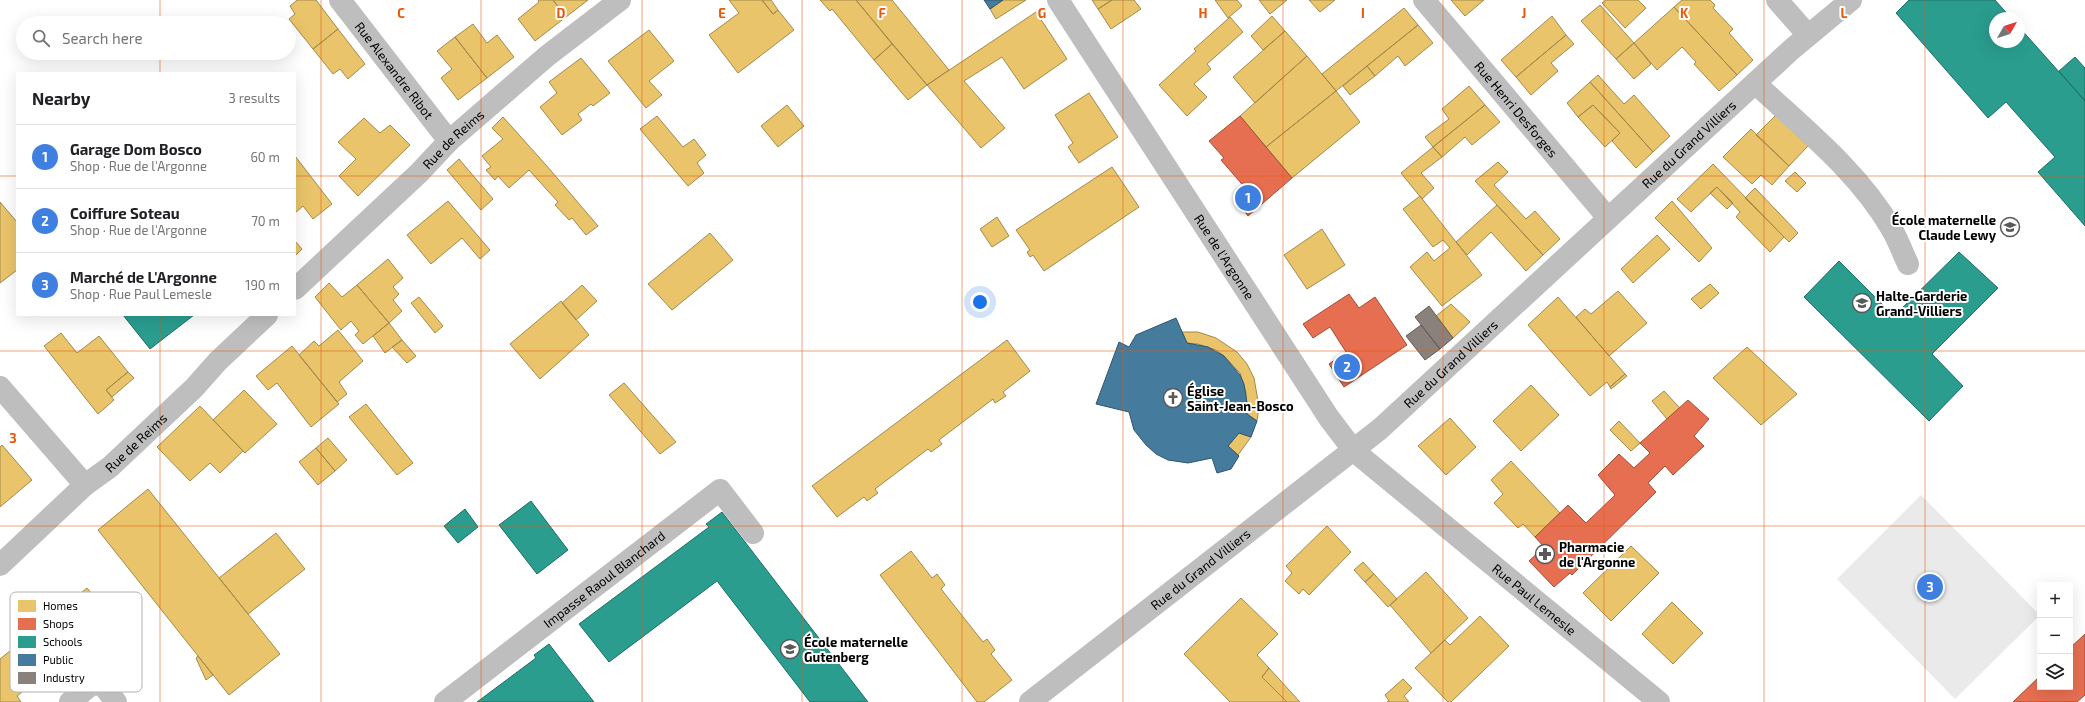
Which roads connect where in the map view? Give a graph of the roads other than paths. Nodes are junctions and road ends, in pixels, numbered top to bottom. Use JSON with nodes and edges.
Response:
{"nodes":[{"id":1,"x":340,"y":0,"type":"edge"},
{"id":2,"x":620,"y":0,"type":"edge"},
{"id":3,"x":1058,"y":0,"type":"edge"},
{"id":4,"x":1424,"y":0,"type":"edge"},
{"id":5,"x":1777,"y":0,"type":"edge"},
{"id":6,"x":1851,"y":0,"type":"edge"},
{"id":7,"x":1808,"y":35,"type":"junction"},
{"id":8,"x":1756,"y":83,"type":"junction"},
{"id":9,"x":449,"y":141,"type":"junction"},
{"id":10,"x":1608,"y":218,"type":"junction"},
{"id":11,"x":1908,"y":264,"type":"dead end"},
{"id":12,"x":296,"y":288,"type":"edge"},
{"id":13,"x":266,"y":316,"type":"edge"},
{"id":14,"x":0,"y":387,"type":"edge"},
{"id":15,"x":1354,"y":451,"type":"junction"},
{"id":16,"x":85,"y":485,"type":"junction"},
{"id":17,"x":1409,"y":498,"type":"joint"},
{"id":18,"x":753,"y":533,"type":"dead end"},
{"id":19,"x":0,"y":565,"type":"edge"},
{"id":20,"x":82,"y":692,"type":"edge"},
{"id":21,"x":108,"y":692,"type":"edge"},
{"id":22,"x":70,"y":702,"type":"edge"},
{"id":23,"x":116,"y":702,"type":"edge"},
{"id":24,"x":445,"y":702,"type":"edge"},
{"id":25,"x":1030,"y":702,"type":"edge"},
{"id":26,"x":1658,"y":702,"type":"edge"}],
"edges":[{"from":1,"to":9,"type":"street","name":"Rue Alexandre Ribot"},
{"from":2,"to":9,"type":"street","name":"Rue de Reims"},
{"from":3,"to":15,"type":"street","name":"Rue de l'Argonne"},
{"from":4,"to":10,"type":"street","name":"Rue Henri Desforges"},
{"from":5,"to":7,"type":"street"},
{"from":6,"to":7,"type":"street","name":"Rue du Grand Villiers"},
{"from":7,"to":8,"type":"street","name":"Rue du Grand Villiers"},
{"from":8,"to":10,"type":"street","name":"Rue du Grand Villiers"},
{"from":8,"to":11,"type":"street"},
{"from":9,"to":12,"type":"street","name":"Rue de Reims"},
{"from":10,"to":15,"type":"street","name":"Rue du Grand Villiers"},
{"from":13,"to":16,"type":"street","name":"Rue de Reims"},
{"from":14,"to":16,"type":"street"},
{"from":15,"to":17,"type":"street","name":"Rue de l'Argonne"},
{"from":15,"to":25,"type":"street","name":"Rue du Grand Villiers"},
{"from":16,"to":19,"type":"street","name":"Rue de Reims"},
{"from":17,"to":26,"type":"street","name":"Rue Paul Lemesle"},
{"from":18,"to":24,"type":"street","name":"Impasse Raoul Blanchard"},
{"from":20,"to":22,"type":"street"},
{"from":21,"to":23,"type":"street"}]}
